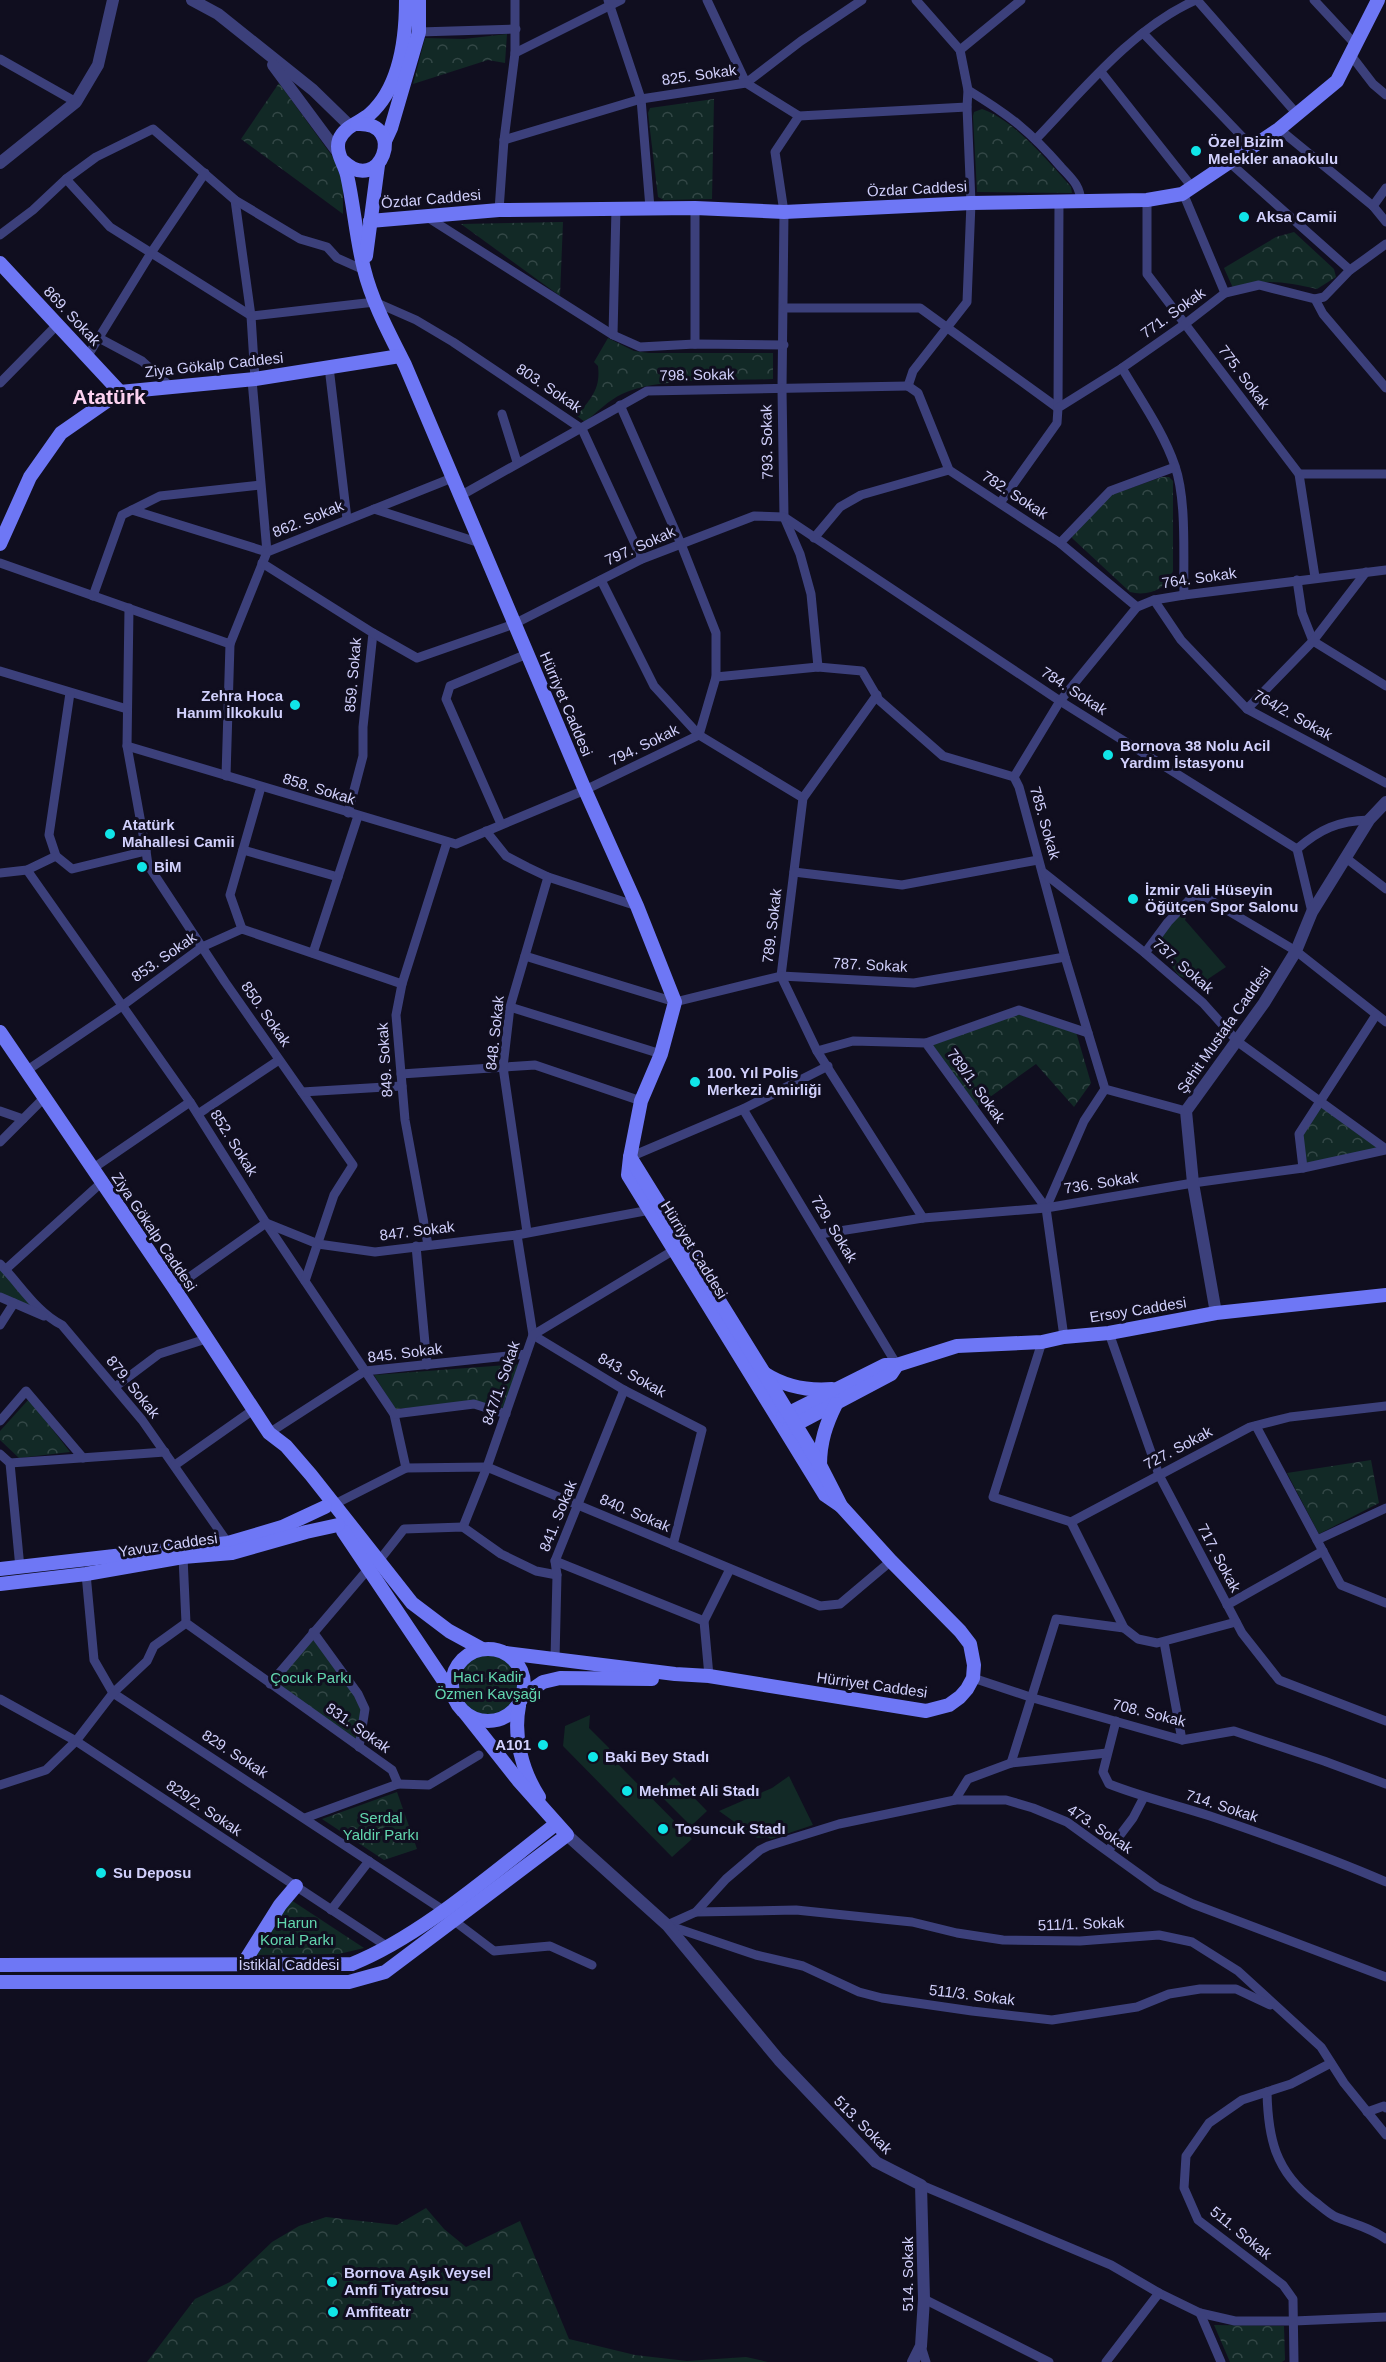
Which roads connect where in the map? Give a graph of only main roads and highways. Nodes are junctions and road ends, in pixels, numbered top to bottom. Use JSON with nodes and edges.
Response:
{"nodes":[{"id":1,"x":406,"y":0,"type":"edge"},
{"id":2,"x":419,"y":0,"type":"edge"},
{"id":3,"x":1378,"y":0,"type":"edge"},
{"id":4,"x":353,"y":125,"type":"junction"},
{"id":5,"x":385,"y":141,"type":"junction"},
{"id":6,"x":341,"y":157,"type":"junction"},
{"id":7,"x":378,"y":165,"type":"junction"},
{"id":8,"x":370,"y":221,"type":"junction"},
{"id":9,"x":0,"y":263,"type":"edge"},
{"id":10,"x":364,"y":270,"type":"junction"},
{"id":11,"x":400,"y":356,"type":"junction"},
{"id":12,"x":120,"y":392,"type":"junction"},
{"id":13,"x":0,"y":544,"type":"edge"},
{"id":14,"x":0,"y":1032,"type":"edge"},
{"id":15,"x":630,"y":1157,"type":"junction"},
{"id":16,"x":1386,"y":1295,"type":"edge"},
{"id":17,"x":897,"y":1365,"type":"junction"},
{"id":18,"x":764,"y":1373,"type":"junction"},
{"id":19,"x":837,"y":1388,"type":"junction"},
{"id":20,"x":836,"y":1404,"type":"junction"},
{"id":21,"x":787,"y":1422,"type":"junction"},
{"id":22,"x":820,"y":1465,"type":"junction"},
{"id":23,"x":329,"y":1506,"type":"junction"},
{"id":24,"x":841,"y":1506,"type":"junction"},
{"id":25,"x":343,"y":1524,"type":"junction"},
{"id":26,"x":0,"y":1569,"type":"edge"},
{"id":27,"x":378,"y":1571,"type":"junction"},
{"id":28,"x":0,"y":1584,"type":"edge"},
{"id":29,"x":482,"y":1649,"type":"junction"},
{"id":30,"x":506,"y":1653,"type":"junction"},
{"id":31,"x":675,"y":1674,"type":"junction"},
{"id":32,"x":452,"y":1694,"type":"junction"},
{"id":33,"x":521,"y":1700,"type":"junction"},
{"id":34,"x":465,"y":1713,"type":"junction"},
{"id":35,"x":556,"y":1824,"type":"junction"},
{"id":36,"x":296,"y":1886,"type":"road end"},
{"id":37,"x":243,"y":1964,"type":"junction"},
{"id":38,"x":0,"y":1965,"type":"edge"},
{"id":39,"x":0,"y":1982,"type":"edge"}],
"edges":[{"from":1,"to":4,"type":"main road"},
{"from":2,"to":5,"type":"main road","name":"Hürriyet Caddesi"},
{"from":3,"to":8,"type":"main road","name":"Özdar Caddesi"},
{"from":4,"to":5,"type":"main road"},
{"from":4,"to":6,"type":"main road"},
{"from":5,"to":7,"type":"main road","name":"Hürriyet Caddesi"},
{"from":6,"to":7,"type":"main road"},
{"from":6,"to":10,"type":"main road","name":"Hürriyet Caddesi"},
{"from":7,"to":8,"type":"main road","name":"Hürriyet Caddesi"},
{"from":8,"to":10,"type":"main road","name":"Hürriyet Caddesi"},
{"from":9,"to":12,"type":"main road","name":"869. Sokak"},
{"from":10,"to":11,"type":"main road","name":"Hürriyet Caddesi"},
{"from":11,"to":12,"type":"main road","name":"Ziya Gökalp Caddesi"},
{"from":11,"to":15,"type":"main road","name":"Hürriyet Caddesi"},
{"from":12,"to":13,"type":"main road","name":"Ziya Gökalp Caddesi"},
{"from":14,"to":23,"type":"main road","name":"Ziya Gökalp Caddesi"},
{"from":15,"to":18,"type":"main road","name":"Hürriyet Caddesi"},
{"from":15,"to":21,"type":"main road","name":"Hürriyet Caddesi"},
{"from":16,"to":17,"type":"main road","name":"Ersoy Caddesi"},
{"from":17,"to":19,"type":"main road","name":"Ersoy Caddesi"},
{"from":17,"to":20,"type":"main road","name":"Ersoy Caddesi"},
{"from":18,"to":19,"type":"main road","name":"Ersoy Caddesi"},
{"from":18,"to":21,"type":"main road","name":"Hürriyet Caddesi"},
{"from":19,"to":21,"type":"main road","name":"Ersoy Caddesi"},
{"from":20,"to":21,"type":"main road","name":"Ersoy Caddesi"},
{"from":20,"to":22,"type":"main road"},
{"from":21,"to":22,"type":"main road","name":"Hürriyet Caddesi"},
{"from":21,"to":24,"type":"main road","name":"Hürriyet Caddesi"},
{"from":22,"to":24,"type":"main road","name":"Hürriyet Caddesi"},
{"from":23,"to":25,"type":"main road","name":"Ziya Gökalp Caddesi"},
{"from":23,"to":26,"type":"main road","name":"Yavuz Caddesi"},
{"from":24,"to":31,"type":"main road","name":"Hürriyet Caddesi"},
{"from":25,"to":27,"type":"main road","name":"Ziya Gökalp Caddesi"},
{"from":25,"to":28,"type":"main road","name":"Yavuz Caddesi"},
{"from":27,"to":29,"type":"main road"},
{"from":27,"to":32,"type":"main road"},
{"from":29,"to":30,"type":"main road"},
{"from":29,"to":32,"type":"main road"},
{"from":30,"to":31,"type":"main road"},
{"from":30,"to":33,"type":"main road"},
{"from":31,"to":33,"type":"main road"},
{"from":32,"to":34,"type":"main road"},
{"from":33,"to":34,"type":"main road"},
{"from":33,"to":35,"type":"main road"},
{"from":34,"to":35,"type":"main road"},
{"from":35,"to":37,"type":"main road","name":"İstiklal Caddesi"},
{"from":35,"to":39,"type":"main road","name":"İstiklal Caddesi"},
{"from":36,"to":37,"type":"main road"},
{"from":37,"to":38,"type":"main road","name":"İstiklal Caddesi"}]}
